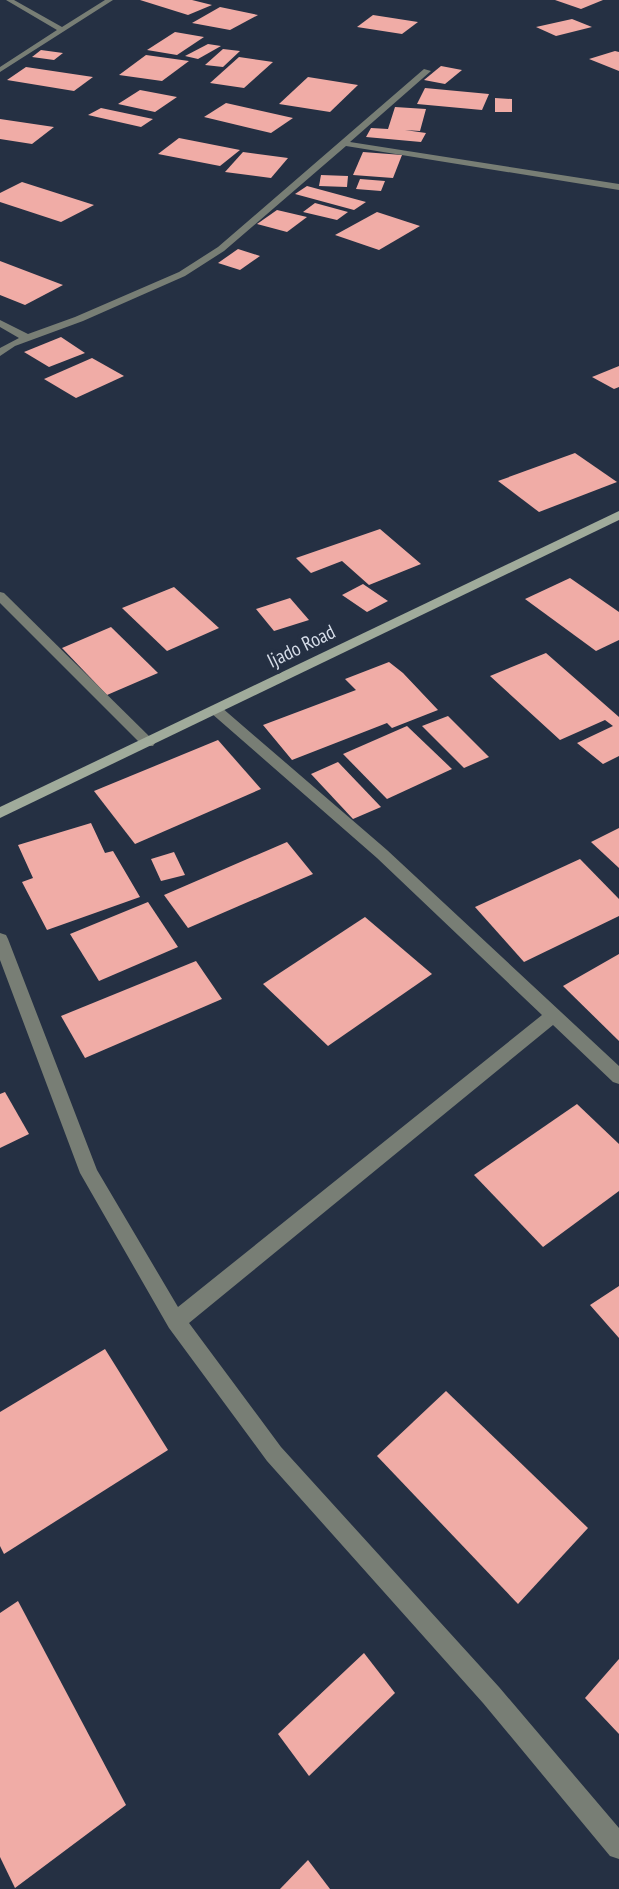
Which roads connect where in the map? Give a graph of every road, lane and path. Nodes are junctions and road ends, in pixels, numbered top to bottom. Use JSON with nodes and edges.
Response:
{"nodes":[{"id":1,"x":9,"y":0,"type":"edge"},
{"id":2,"x":110,"y":0,"type":"edge"},
{"id":3,"x":485,"y":0,"type":"edge"},
{"id":4,"x":502,"y":3,"type":"dead end"},
{"id":5,"x":62,"y":30,"type":"junction"},
{"id":6,"x":0,"y":70,"type":"edge"},
{"id":7,"x":427,"y":71,"type":"dead end"},
{"id":8,"x":344,"y":143,"type":"junction"},
{"id":9,"x":618,"y":187,"type":"edge"},
{"id":10,"x":0,"y":323,"type":"edge"},
{"id":11,"x":27,"y":338,"type":"junction"},
{"id":12,"x":0,"y":353,"type":"edge"},
{"id":13,"x":619,"y":515,"type":"edge"},
{"id":14,"x":0,"y":596,"type":"edge"},
{"id":15,"x":216,"y":710,"type":"junction"},
{"id":16,"x":148,"y":743,"type":"junction"},
{"id":17,"x":0,"y":813,"type":"edge"},
{"id":18,"x":0,"y":939,"type":"edge"},
{"id":19,"x":554,"y":1015,"type":"junction"},
{"id":20,"x":619,"y":1077,"type":"edge"},
{"id":21,"x":176,"y":1321,"type":"junction"},
{"id":22,"x":619,"y":1847,"type":"edge"}],
"edges":[{"from":1,"to":5,"type":"street"},
{"from":2,"to":5,"type":"street"},
{"from":3,"to":4,"type":"street"},
{"from":5,"to":6,"type":"street"},
{"from":7,"to":8,"type":"street"},
{"from":8,"to":9,"type":"street"},
{"from":8,"to":11,"type":"street"},
{"from":10,"to":11,"type":"street"},
{"from":11,"to":12,"type":"street"},
{"from":13,"to":15,"type":"street","name":"Ijado Road"},
{"from":14,"to":16,"type":"street"},
{"from":15,"to":16,"type":"street","name":"Ijado Road"},
{"from":15,"to":19,"type":"street"},
{"from":16,"to":17,"type":"street","name":"Ijado Road"},
{"from":18,"to":21,"type":"street"},
{"from":19,"to":20,"type":"street"},
{"from":19,"to":21,"type":"street"},
{"from":21,"to":22,"type":"street"}]}
